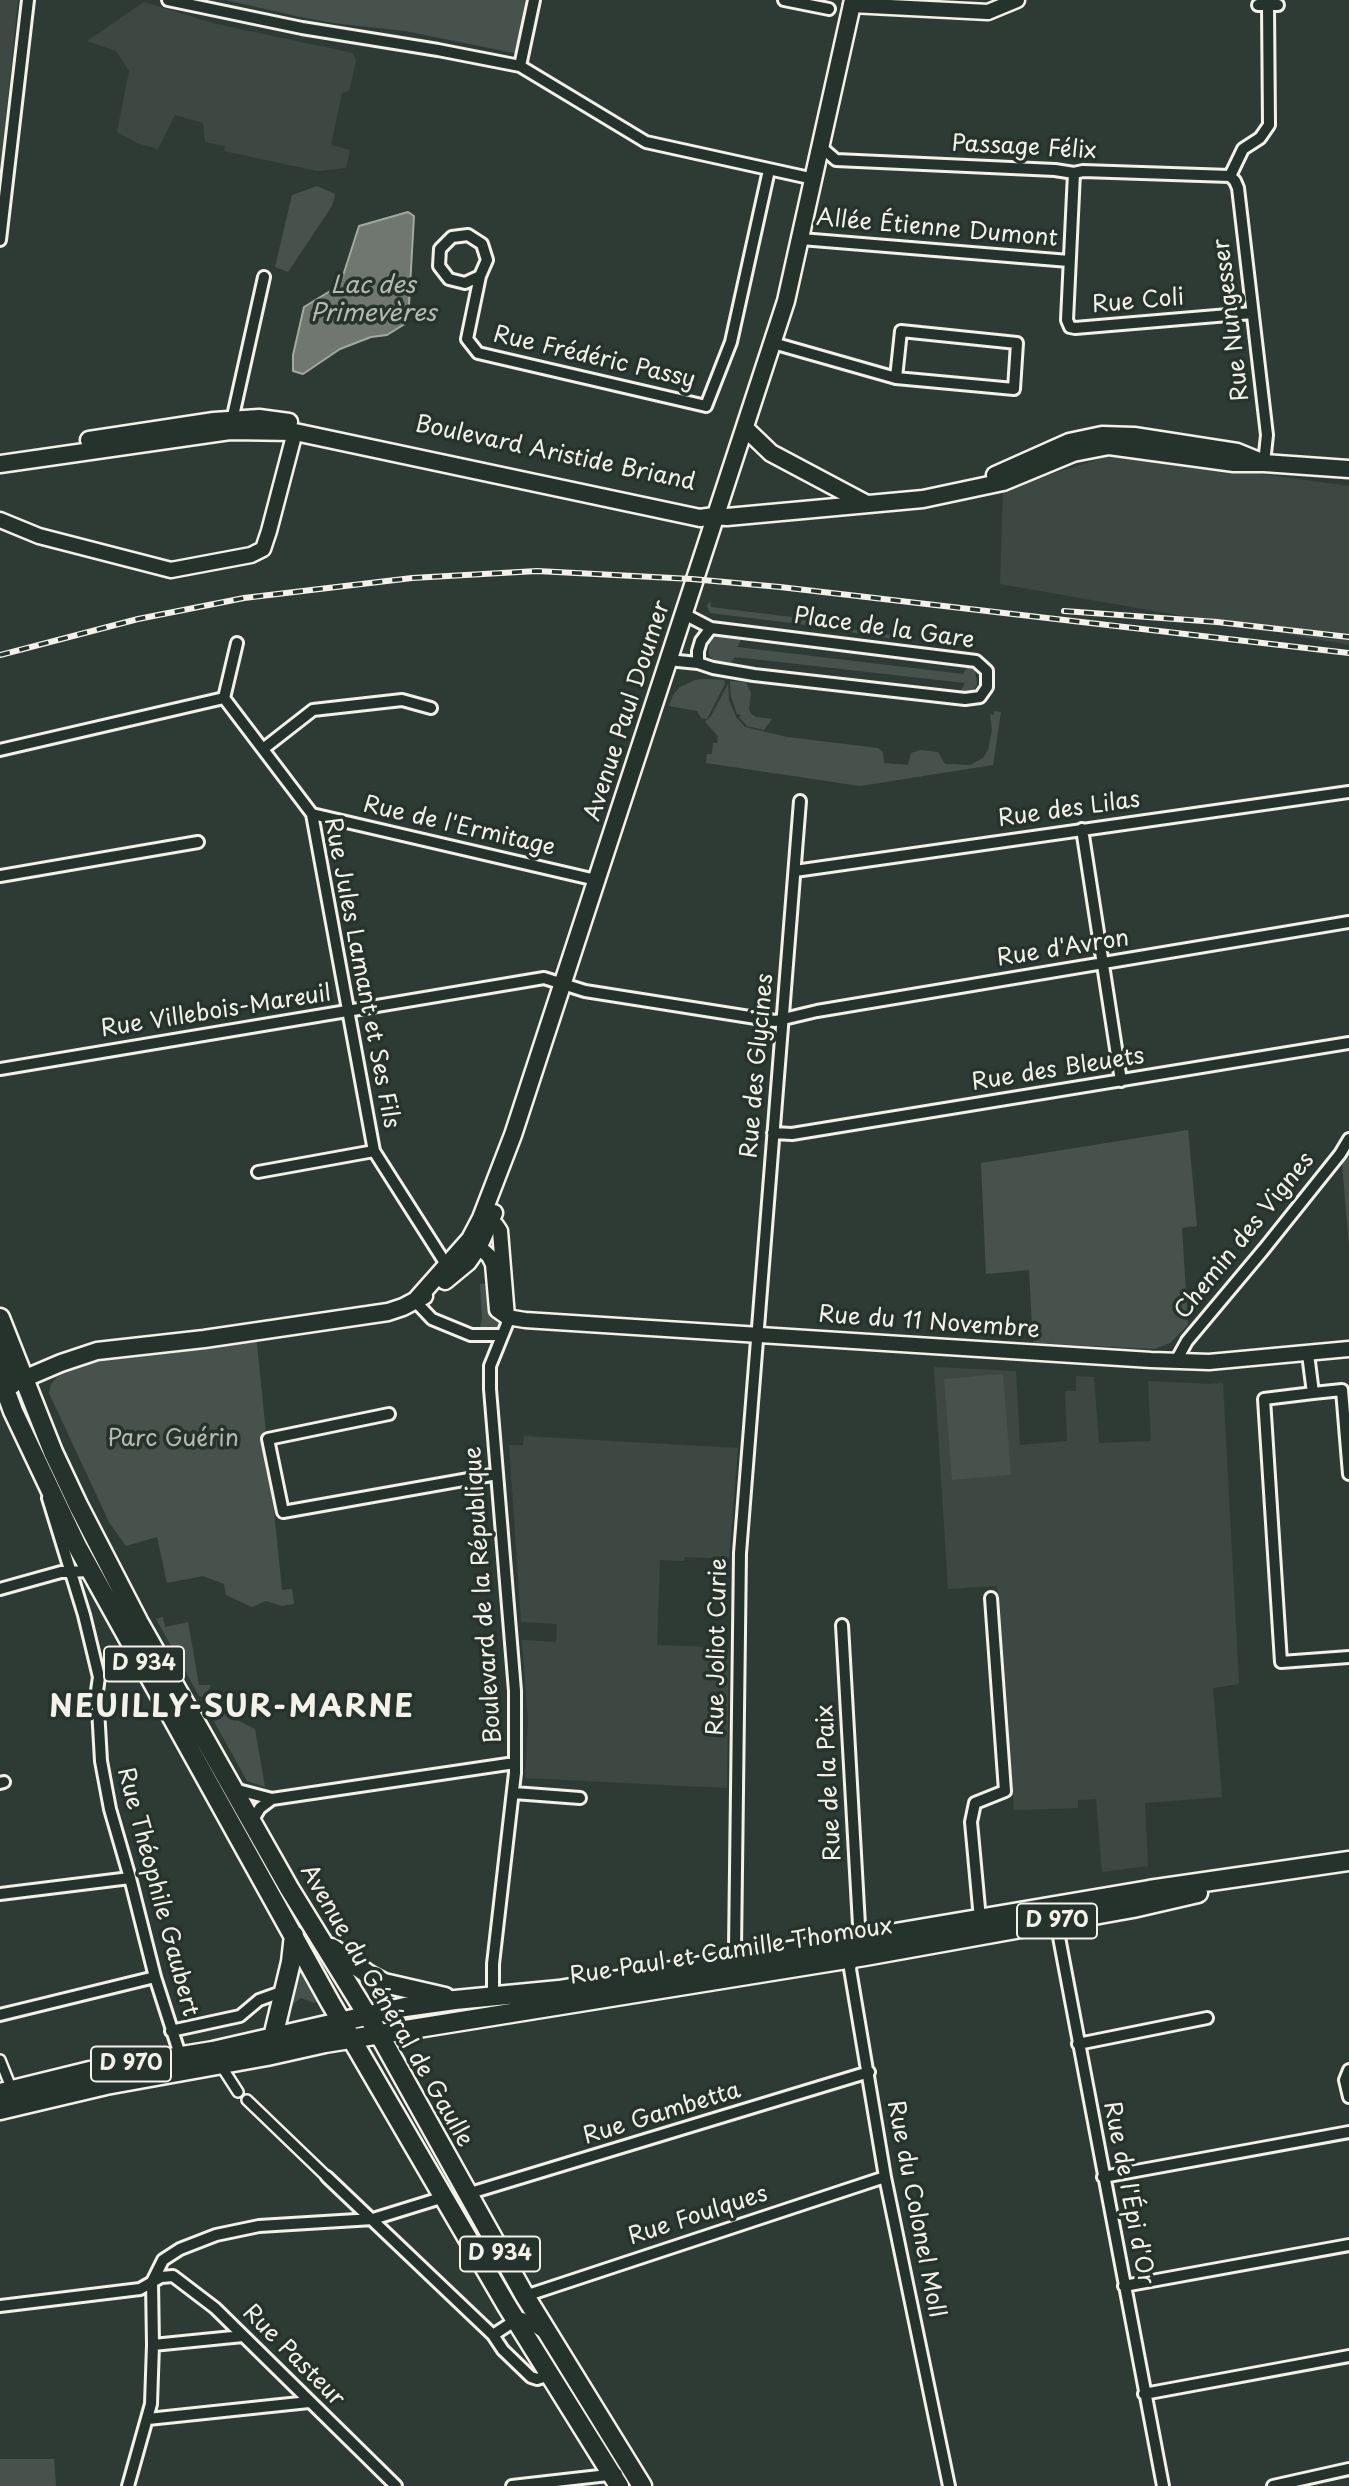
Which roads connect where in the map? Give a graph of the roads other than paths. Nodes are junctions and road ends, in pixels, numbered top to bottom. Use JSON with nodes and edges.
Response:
{"nodes":[{"id":1,"x":28,"y":0,"type":"edge"},
{"id":2,"x":168,"y":0,"type":"edge"},
{"id":3,"x":534,"y":0,"type":"edge"},
{"id":4,"x":784,"y":0,"type":"edge"},
{"id":5,"x":1017,"y":0,"type":"edge"},
{"id":6,"x":852,"y":2,"type":"edge"},
{"id":7,"x":1268,"y":5,"type":"dead end"},
{"id":8,"x":829,"y":9,"type":"dead end"},
{"id":9,"x":520,"y":66,"type":"junction"},
{"id":10,"x":821,"y":147,"type":"junction"},
{"id":11,"x":769,"y":170,"type":"junction"},
{"id":12,"x":1074,"y":173,"type":"junction"},
{"id":13,"x":1230,"y":176,"type":"junction"},
{"id":14,"x":814,"y":179,"type":"junction"},
{"id":15,"x":0,"y":238,"type":"edge"},
{"id":16,"x":801,"y":239,"type":"junction"},
{"id":17,"x":1069,"y":261,"type":"junction"},
{"id":18,"x":480,"y":276,"type":"junction"},
{"id":19,"x":264,"y":278,"type":"dead end"},
{"id":20,"x":1252,"y":313,"type":"junction"},
{"id":21,"x":773,"y":343,"type":"junction"},
{"id":22,"x":896,"y":378,"type":"junction"},
{"id":23,"x":231,"y":425,"type":"junction"},
{"id":24,"x":746,"y":429,"type":"junction"},
{"id":25,"x":295,"y":432,"type":"junction"},
{"id":26,"x":771,"y":453,"type":"junction"},
{"id":27,"x":0,"y":454,"type":"edge"},
{"id":28,"x":735,"y":461,"type":"junction"},
{"id":29,"x":1264,"y":463,"type":"junction"},
{"id":30,"x":0,"y":464,"type":"edge"},
{"id":31,"x":1349,"y":469,"type":"edge"},
{"id":32,"x":866,"y":504,"type":"junction"},
{"id":33,"x":714,"y":516,"type":"junction"},
{"id":34,"x":0,"y":520,"type":"edge"},
{"id":35,"x":684,"y":614,"type":"junction"},
{"id":36,"x":711,"y":628,"type":"junction"},
{"id":37,"x":237,"y":643,"type":"dead end"},
{"id":38,"x":668,"y":660,"type":"junction"},
{"id":39,"x":698,"y":663,"type":"junction"},
{"id":40,"x":224,"y":698,"type":"junction"},
{"id":41,"x":431,"y":708,"type":"dead end"},
{"id":42,"x":263,"y":749,"type":"junction"},
{"id":43,"x":0,"y":750,"type":"edge"},
{"id":44,"x":1349,"y":792,"type":"edge"},
{"id":45,"x":800,"y":801,"type":"dead end"},
{"id":46,"x":313,"y":814,"type":"junction"},
{"id":47,"x":1082,"y":829,"type":"junction"},
{"id":48,"x":198,"y":842,"type":"dead end"},
{"id":49,"x":795,"y":871,"type":"junction"},
{"id":50,"x":0,"y":876,"type":"edge"},
{"id":51,"x":596,"y":880,"type":"junction"},
{"id":52,"x":1349,"y":922,"type":"edge"},
{"id":53,"x":1101,"y":964,"type":"junction"},
{"id":54,"x":562,"y":984,"type":"junction"},
{"id":55,"x":348,"y":1011,"type":"junction"},
{"id":56,"x":784,"y":1018,"type":"junction"},
{"id":57,"x":1349,"y":1043,"type":"edge"},
{"id":58,"x":0,"y":1069,"type":"edge"},
{"id":59,"x":1121,"y":1081,"type":"junction"},
{"id":60,"x":773,"y":1133,"type":"junction"},
{"id":61,"x":1349,"y":1139,"type":"edge"},
{"id":62,"x":374,"y":1151,"type":"junction"},
{"id":63,"x":258,"y":1172,"type":"dead end"},
{"id":64,"x":486,"y":1220,"type":"junction"},
{"id":65,"x":474,"y":1243,"type":"junction"},
{"id":66,"x":452,"y":1273,"type":"junction"},
{"id":67,"x":415,"y":1301,"type":"junction"},
{"id":68,"x":507,"y":1317,"type":"junction"},
{"id":69,"x":0,"y":1318,"type":"edge"},
{"id":70,"x":502,"y":1335,"type":"junction"},
{"id":71,"x":756,"y":1335,"type":"junction"},
{"id":72,"x":1349,"y":1349,"type":"edge"},
{"id":73,"x":0,"y":1352,"type":"edge"},
{"id":74,"x":1308,"y":1354,"type":"junction"},
{"id":75,"x":1176,"y":1361,"type":"junction"},
{"id":76,"x":13,"y":1382,"type":"edge"},
{"id":77,"x":1313,"y":1393,"type":"junction"},
{"id":78,"x":389,"y":1415,"type":"dead end"},
{"id":79,"x":497,"y":1474,"type":"junction"},
{"id":80,"x":1349,"y":1475,"type":"edge"},
{"id":81,"x":44,"y":1478,"type":"junction"},
{"id":82,"x":99,"y":1567,"type":"junction"},
{"id":83,"x":71,"y":1573,"type":"junction"},
{"id":84,"x":0,"y":1588,"type":"edge"},
{"id":85,"x":991,"y":1598,"type":"dead end"},
{"id":86,"x":842,"y":1625,"type":"dead end"},
{"id":87,"x":1349,"y":1657,"type":"edge"},
{"id":88,"x":515,"y":1765,"type":"junction"},
{"id":89,"x":232,"y":1788,"type":"junction"},
{"id":90,"x":514,"y":1793,"type":"junction"},
{"id":91,"x":580,"y":1798,"type":"dead end"},
{"id":92,"x":272,"y":1799,"type":"junction"},
{"id":93,"x":251,"y":1823,"type":"junction"},
{"id":94,"x":1349,"y":1861,"type":"edge"},
{"id":95,"x":130,"y":1878,"type":"junction"},
{"id":96,"x":0,"y":1894,"type":"edge"},
{"id":97,"x":1054,"y":1914,"type":"junction"},
{"id":98,"x":980,"y":1919,"type":"junction"},
{"id":99,"x":294,"y":1935,"type":"junction"},
{"id":100,"x":856,"y":1939,"type":"junction"},
{"id":101,"x":323,"y":1941,"type":"junction"},
{"id":102,"x":853,"y":1958,"type":"junction"},
{"id":103,"x":738,"y":1968,"type":"junction"},
{"id":104,"x":155,"y":1977,"type":"junction"},
{"id":105,"x":284,"y":1991,"type":"junction"},
{"id":106,"x":492,"y":1997,"type":"junction"},
{"id":107,"x":455,"y":2000,"type":"junction"},
{"id":108,"x":0,"y":2015,"type":"edge"},
{"id":109,"x":367,"y":2015,"type":"junction"},
{"id":110,"x":1207,"y":2018,"type":"dead end"},
{"id":111,"x":341,"y":2020,"type":"junction"},
{"id":112,"x":171,"y":2031,"type":"junction"},
{"id":113,"x":379,"y":2034,"type":"junction"},
{"id":114,"x":268,"y":2038,"type":"junction"},
{"id":115,"x":352,"y":2038,"type":"junction"},
{"id":116,"x":1078,"y":2044,"type":"junction"},
{"id":117,"x":0,"y":2060,"type":"edge"},
{"id":118,"x":183,"y":2063,"type":"junction"},
{"id":119,"x":220,"y":2064,"type":"junction"},
{"id":120,"x":1349,"y":2070,"type":"edge"},
{"id":121,"x":869,"y":2072,"type":"junction"},
{"id":122,"x":6,"y":2092,"type":"edge"},
{"id":123,"x":238,"y":2092,"type":"dead end"},
{"id":124,"x":1349,"y":2096,"type":"edge"},
{"id":125,"x":247,"y":2100,"type":"dead end"},
{"id":126,"x":0,"y":2110,"type":"edge"},
{"id":127,"x":1349,"y":2132,"type":"edge"},
{"id":128,"x":327,"y":2177,"type":"joint"},
{"id":129,"x":885,"y":2177,"type":"junction"},
{"id":130,"x":1103,"y":2177,"type":"junction"},
{"id":131,"x":467,"y":2194,"type":"junction"},
{"id":132,"x":444,"y":2197,"type":"junction"},
{"id":133,"x":373,"y":2219,"type":"junction"},
{"id":134,"x":1349,"y":2245,"type":"edge"},
{"id":135,"x":152,"y":2282,"type":"junction"},
{"id":136,"x":1124,"y":2286,"type":"junction"},
{"id":137,"x":524,"y":2296,"type":"junction"},
{"id":138,"x":0,"y":2306,"type":"edge"},
{"id":139,"x":516,"y":2320,"type":"junction"},
{"id":140,"x":493,"y":2335,"type":"junction"},
{"id":141,"x":243,"y":2336,"type":"junction"},
{"id":142,"x":549,"y":2338,"type":"junction"},
{"id":143,"x":153,"y":2345,"type":"junction"},
{"id":144,"x":1349,"y":2356,"type":"edge"},
{"id":145,"x":550,"y":2375,"type":"junction"},
{"id":146,"x":1144,"y":2394,"type":"junction"},
{"id":147,"x":309,"y":2402,"type":"junction"},
{"id":148,"x":148,"y":2419,"type":"junction"},
{"id":149,"x":1349,"y":2469,"type":"edge"},
{"id":150,"x":621,"y":2477,"type":"edge"},
{"id":151,"x":1307,"y":2483,"type":"edge"},
{"id":152,"x":128,"y":2486,"type":"edge"},
{"id":153,"x":396,"y":2486,"type":"edge"},
{"id":154,"x":512,"y":2486,"type":"edge"},
{"id":155,"x":642,"y":2486,"type":"edge"},
{"id":156,"x":948,"y":2486,"type":"edge"},
{"id":157,"x":1163,"y":2486,"type":"edge"},
{"id":158,"x":1273,"y":2486,"type":"edge"}],
"edges":[{"from":1,"to":15,"type":"street"},
{"from":2,"to":9,"type":"street"},
{"from":3,"to":9,"type":"street"},
{"from":4,"to":8,"type":"street"},
{"from":5,"to":6,"type":"street"},
{"from":6,"to":10,"type":"main road","name":"Avenue Paul Doumer"},
{"from":7,"to":13,"type":"street"},
{"from":9,"to":11,"type":"street"},
{"from":10,"to":12,"type":"street","name":"Passage Félix"},
{"from":10,"to":14,"type":"main road","name":"Avenue Paul Doumer"},
{"from":11,"to":14,"type":"street"},
{"from":11,"to":18,"type":"street","name":"Rue Frédéric Passy"},
{"from":12,"to":13,"type":"street","name":"Passage Félix"},
{"from":12,"to":17,"type":"street"},
{"from":13,"to":20,"type":"street","name":"Rue Nungesser"},
{"from":14,"to":16,"type":"main road","name":"Avenue Paul Doumer"},
{"from":16,"to":17,"type":"street","name":"Allée Étienne Dumont"},
{"from":16,"to":21,"type":"main road","name":"Avenue Paul Doumer"},
{"from":17,"to":20,"type":"street","name":"Rue Coli"},
{"from":18,"to":18,"type":"street","name":"Rue Frédéric Passy"},
{"from":19,"to":23,"type":"street"},
{"from":20,"to":29,"type":"street","name":"Rue Nungesser"},
{"from":21,"to":22,"type":"street"},
{"from":21,"to":24,"type":"main road","name":"Avenue Paul Doumer"},
{"from":22,"to":22,"type":"street"},
{"from":23,"to":25,"type":"main road","name":"Boulevard Aristide Briand"},
{"from":23,"to":27,"type":"main road","name":"Boulevard Aristide Briand"},
{"from":23,"to":30,"type":"main road","name":"Boulevard Aristide Briand"},
{"from":23,"to":33,"type":"main road","name":"Boulevard Aristide Briand"},
{"from":24,"to":26,"type":"main road"},
{"from":24,"to":28,"type":"main road","name":"Avenue Paul Doumer"},
{"from":25,"to":33,"type":"main road","name":"Boulevard Aristide Briand"},
{"from":25,"to":34,"type":"street"},
{"from":26,"to":28,"type":"main road"},
{"from":26,"to":32,"type":"main road"},
{"from":28,"to":33,"type":"main road","name":"Avenue Paul Doumer"},
{"from":29,"to":31,"type":"main road"},
{"from":29,"to":32,"type":"main road"},
{"from":32,"to":33,"type":"main road"},
{"from":33,"to":35,"type":"main road","name":"Avenue Paul Doumer"},
{"from":35,"to":36,"type":"street","name":"Place de la Gare"},
{"from":35,"to":38,"type":"main road","name":"Avenue Paul Doumer"},
{"from":36,"to":39,"type":"street"},
{"from":36,"to":39,"type":"street","name":"Place de la Gare"},
{"from":37,"to":40,"type":"street"},
{"from":38,"to":39,"type":"street","name":"Place de la Gare"},
{"from":38,"to":51,"type":"main road","name":"Avenue Paul Doumer"},
{"from":40,"to":42,"type":"street","name":"Rue Jules Lamant et Ses Fils"},
{"from":40,"to":43,"type":"street"},
{"from":41,"to":42,"type":"street"},
{"from":42,"to":46,"type":"street","name":"Rue Jules Lamant et Ses Fils"},
{"from":44,"to":47,"type":"street","name":"Rue des Lilas"},
{"from":45,"to":49,"type":"street","name":"Rue des Glycines"},
{"from":46,"to":51,"type":"street","name":"Rue de l'Ermitage"},
{"from":46,"to":55,"type":"street","name":"Rue Jules Lamant et Ses Fils"},
{"from":47,"to":49,"type":"street","name":"Rue des Lilas"},
{"from":47,"to":53,"type":"street"},
{"from":48,"to":50,"type":"street"},
{"from":49,"to":56,"type":"street","name":"Rue des Glycines"},
{"from":51,"to":54,"type":"main road","name":"Avenue Paul Doumer"},
{"from":52,"to":53,"type":"street","name":"Rue d'Avron"},
{"from":53,"to":56,"type":"street","name":"Rue d'Avron"},
{"from":53,"to":59,"type":"street"},
{"from":54,"to":55,"type":"street","name":"Rue Villebois-Mareuil"},
{"from":54,"to":56,"type":"street","name":"Rue d'Avron"},
{"from":54,"to":64,"type":"main road","name":"Avenue Paul Doumer"},
{"from":55,"to":58,"type":"street","name":"Rue Villebois-Mareuil"},
{"from":55,"to":62,"type":"street","name":"Rue Jules Lamant et Ses Fils"},
{"from":56,"to":60,"type":"street","name":"Rue des Glycines"},
{"from":57,"to":59,"type":"street","name":"Rue des Bleuets"},
{"from":59,"to":60,"type":"street","name":"Rue des Bleuets"},
{"from":60,"to":71,"type":"street","name":"Rue des Glycines"},
{"from":61,"to":75,"type":"street","name":"Chemin des Vignes"},
{"from":62,"to":63,"type":"street"},
{"from":62,"to":66,"type":"street","name":"Rue Jules Lamant et Ses Fils"},
{"from":64,"to":65,"type":"main road","name":"Avenue Paul Doumer"},
{"from":64,"to":68,"type":"street"},
{"from":65,"to":66,"type":"main road","name":"Avenue Paul Doumer"},
{"from":65,"to":68,"type":"street"},
{"from":66,"to":67,"type":"main road","name":"Avenue Paul Doumer"},
{"from":67,"to":70,"type":"street"},
{"from":67,"to":76,"type":"main road","name":"Avenue Paul Doumer"},
{"from":68,"to":70,"type":"street","name":"Boulevard de la République"},
{"from":68,"to":71,"type":"street","name":"Rue du 11 Novembre"},
{"from":69,"to":76,"type":"main road","number":"D 934"},
{"from":70,"to":79,"type":"street","name":"Boulevard de la République"},
{"from":71,"to":75,"type":"street","name":"Rue du 11 Novembre"},
{"from":71,"to":103,"type":"street","name":"Rue Joliot Curie"},
{"from":72,"to":74,"type":"street","name":"Rue du 11 Novembre"},
{"from":73,"to":76,"type":"main road"},
{"from":74,"to":75,"type":"street","name":"Rue du 11 Novembre"},
{"from":74,"to":77,"type":"street"},
{"from":76,"to":81,"type":"main road","name":"Avenue du Général de Gaulle","number":"D 934"},
{"from":76,"to":82,"type":"main road","name":"Avenue du Général de Gaulle","number":"D 934"},
{"from":77,"to":80,"type":"street"},
{"from":77,"to":87,"type":"street"},
{"from":78,"to":79,"type":"street"},
{"from":79,"to":88,"type":"street","name":"Boulevard de la République"},
{"from":81,"to":82,"type":"main road","name":"Avenue du Général de Gaulle","number":"D 934"},
{"from":81,"to":83,"type":"street","name":"Rue Théophile Gaubert"},
{"from":82,"to":83,"type":"street"},
{"from":82,"to":89,"type":"main road","name":"Avenue du Général de Gaulle","number":"D 934"},
{"from":82,"to":99,"type":"main road","name":"Avenue du Général de Gaulle","number":"D 934"},
{"from":83,"to":84,"type":"street"},
{"from":83,"to":95,"type":"street","name":"Rue Théophile Gaubert"},
{"from":85,"to":98,"type":"street"},
{"from":86,"to":100,"type":"street","name":"Rue de la Paix"},
{"from":88,"to":90,"type":"street","name":"Boulevard de la République"},
{"from":88,"to":92,"type":"street"},
{"from":89,"to":92,"type":"street"},
{"from":89,"to":93,"type":"main road","name":"Avenue du Général de Gaulle","number":"D 934"},
{"from":90,"to":91,"type":"street"},
{"from":90,"to":106,"type":"street","name":"Boulevard de la République"},
{"from":92,"to":93,"type":"street"},
{"from":93,"to":101,"type":"main road","name":"Avenue du Général de Gaulle","number":"D 934"},
{"from":94,"to":97,"type":"main road","name":"Rue Paul et Camille Thomoux","number":"D 970"},
{"from":95,"to":96,"type":"street"},
{"from":95,"to":104,"type":"street","name":"Rue Théophile Gaubert"},
{"from":97,"to":98,"type":"main road","name":"Rue Paul et Camille Thomoux","number":"D 970"},
{"from":97,"to":102,"type":"main road","name":"Rue Paul et Camille Thomoux","number":"D 970"},
{"from":97,"to":116,"type":"street","name":"Rue de l'Épi d'Or"},
{"from":98,"to":100,"type":"main road","name":"Rue Paul et Camille Thomoux","number":"D 970"},
{"from":99,"to":105,"type":"main road"},
{"from":99,"to":111,"type":"main road","name":"Avenue du Général de Gaulle","number":"D 934"},
{"from":100,"to":102,"type":"street","name":"Rue du Colonel Moll"},
{"from":100,"to":103,"type":"main road","name":"Rue Paul et Camille Thomoux","number":"D 970"},
{"from":101,"to":107,"type":"main road"},
{"from":101,"to":109,"type":"main road","name":"Avenue du Général de Gaulle","number":"D 934"},
{"from":102,"to":103,"type":"main road","name":"Rue Paul et Camille Thomoux","number":"D 970"},
{"from":102,"to":121,"type":"street","name":"Rue du Colonel Moll"},
{"from":103,"to":106,"type":"main road","name":"Rue Paul et Camille Thomoux","number":"D 970"},
{"from":103,"to":113,"type":"main road","name":"Rue Paul et Camille Thomoux","number":"D 970"},
{"from":104,"to":108,"type":"street"},
{"from":104,"to":112,"type":"street","name":"Rue Théophile Gaubert"},
{"from":105,"to":112,"type":"street"},
{"from":105,"to":114,"type":"main road"},
{"from":106,"to":107,"type":"main road","name":"Rue Paul et Camille Thomoux","number":"D 970"},
{"from":107,"to":109,"type":"main road","name":"Rue Paul et Camille Thomoux","number":"D 970"},
{"from":109,"to":111,"type":"main road","name":"Rue Paul et Camille Thomoux","number":"D 970"},
{"from":109,"to":113,"type":"main road","name":"Avenue du Général de Gaulle","number":"D 934"},
{"from":110,"to":116,"type":"street"},
{"from":111,"to":114,"type":"main road","name":"Rue Paul et Camille Thomoux","number":"D 970"},
{"from":111,"to":115,"type":"main road","name":"Avenue du Général de Gaulle","number":"D 934"},
{"from":112,"to":118,"type":"street","name":"Rue Théophile Gaubert"},
{"from":113,"to":115,"type":"main road","name":"Rue Paul et Camille Thomoux","number":"D 970"},
{"from":113,"to":131,"type":"main road","name":"Avenue du Général de Gaulle","number":"D 934"},
{"from":114,"to":118,"type":"main road","number":"D 970"},
{"from":115,"to":119,"type":"main road","name":"Rue Paul et Camille Thomoux","number":"D 970"},
{"from":115,"to":132,"type":"main road","name":"Avenue du Général de Gaulle","number":"D 934"},
{"from":116,"to":130,"type":"street","name":"Rue de l'Épi d'Or"},
{"from":117,"to":122,"type":"street"},
{"from":118,"to":119,"type":"main road","number":"D 970"},
{"from":118,"to":122,"type":"main road","number":"D 970"},
{"from":118,"to":126,"type":"main road","number":"D 970"},
{"from":119,"to":123,"type":"street"},
{"from":120,"to":124,"type":"street"},
{"from":121,"to":129,"type":"street","name":"Rue du Colonel Moll"},
{"from":121,"to":131,"type":"street","name":"Rue Gambetta"},
{"from":125,"to":128,"type":"street"},
{"from":127,"to":130,"type":"street"},
{"from":128,"to":133,"type":"street"},
{"from":129,"to":137,"type":"street","name":"Rue Foulques"},
{"from":129,"to":156,"type":"street","name":"Rue du Colonel Moll"},
{"from":130,"to":136,"type":"street","name":"Rue de l'Épi d'Or"},
{"from":131,"to":137,"type":"main road","name":"Avenue du Général de Gaulle","number":"D 934"},
{"from":132,"to":133,"type":"street"},
{"from":132,"to":139,"type":"main road","name":"Avenue du Général de Gaulle","number":"D 934"},
{"from":133,"to":135,"type":"street"},
{"from":133,"to":140,"type":"street"},
{"from":134,"to":136,"type":"street"},
{"from":135,"to":138,"type":"street"},
{"from":135,"to":141,"type":"street","name":"Rue Pasteur"},
{"from":135,"to":143,"type":"street"},
{"from":136,"to":146,"type":"street","name":"Rue de l'Épi d'Or"},
{"from":137,"to":142,"type":"main road","name":"Avenue du Général de Gaulle","number":"D 934"},
{"from":139,"to":140,"type":"street"},
{"from":139,"to":142,"type":"street"},
{"from":139,"to":145,"type":"main road","name":"Avenue du Général de Gaulle","number":"D 934"},
{"from":140,"to":145,"type":"street"},
{"from":141,"to":143,"type":"street"},
{"from":141,"to":147,"type":"street","name":"Rue Pasteur"},
{"from":142,"to":150,"type":"main road","name":"Avenue du Général de Gaulle","number":"D 934"},
{"from":143,"to":148,"type":"street"},
{"from":144,"to":146,"type":"street"},
{"from":145,"to":150,"type":"main road","name":"Avenue du Général de Gaulle","number":"D 934"},
{"from":146,"to":157,"type":"street","name":"Rue de l'Épi d'Or"},
{"from":147,"to":148,"type":"street"},
{"from":147,"to":153,"type":"street","name":"Rue Pasteur"},
{"from":148,"to":152,"type":"street"},
{"from":149,"to":151,"type":"street"},
{"from":150,"to":154,"type":"street"},
{"from":150,"to":155,"type":"main road","number":"D 934"},
{"from":151,"to":158,"type":"street"}]}
